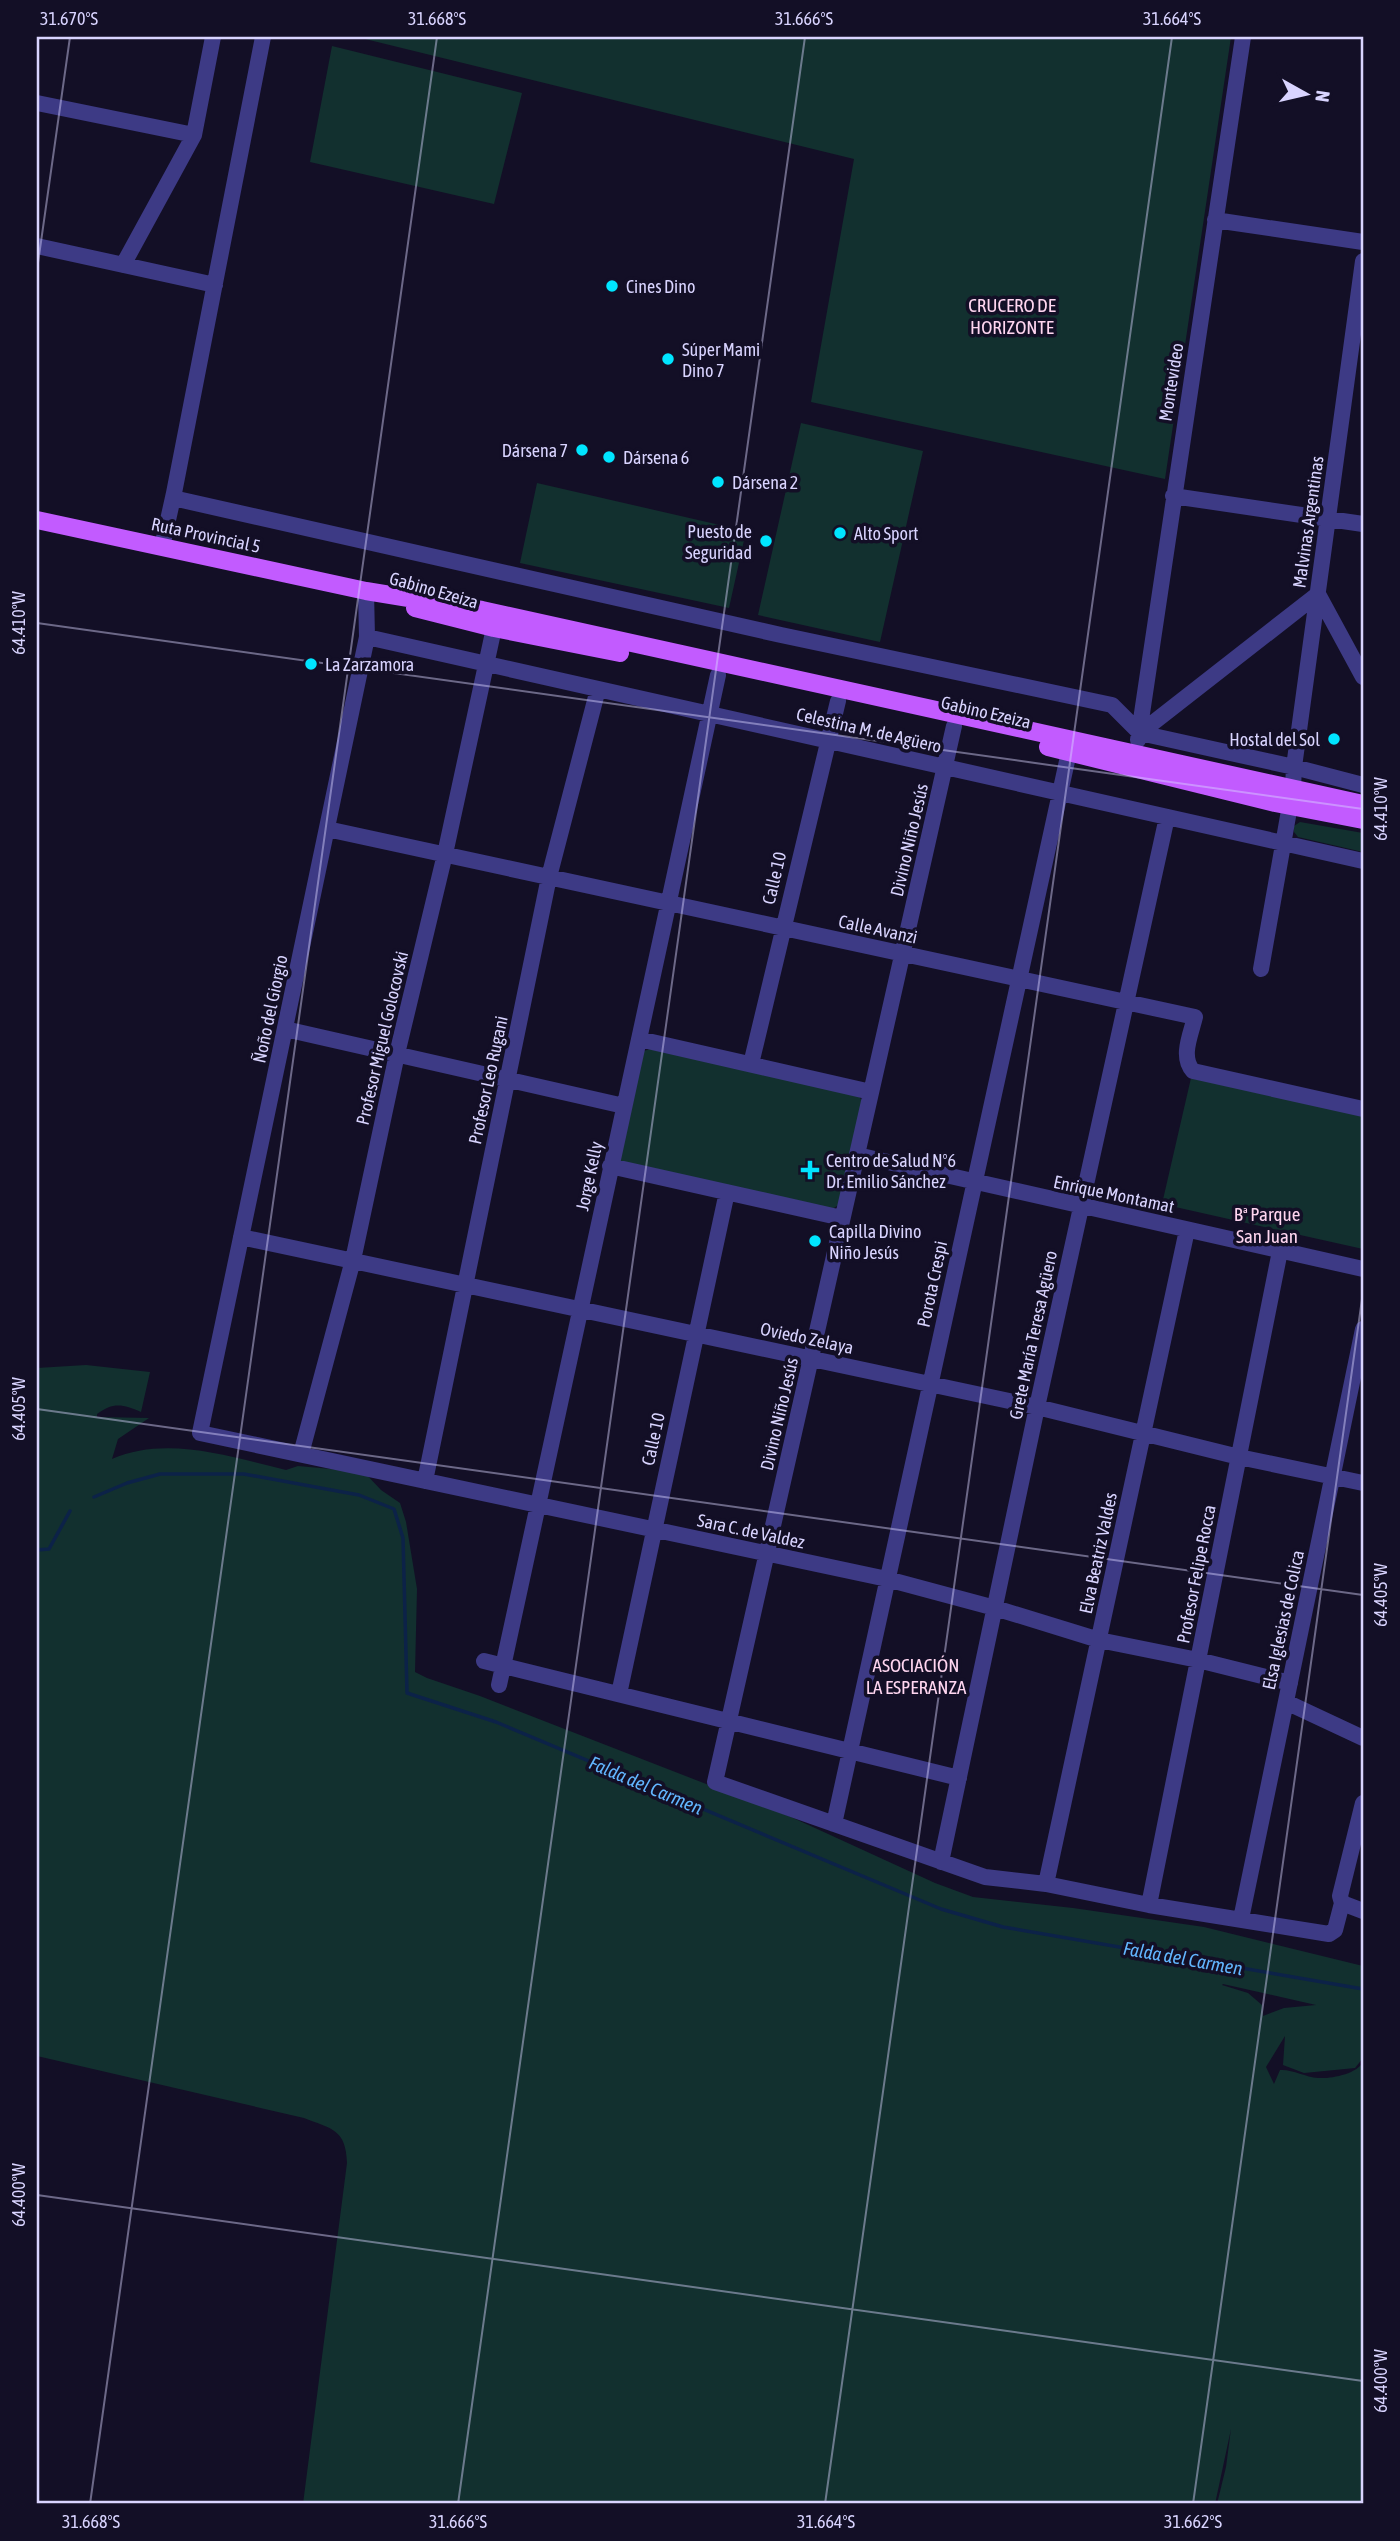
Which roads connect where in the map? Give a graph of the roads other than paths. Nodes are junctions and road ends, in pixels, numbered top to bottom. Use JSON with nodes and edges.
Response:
{"nodes":[{"id":1,"x":214,"y":37,"type":"edge"},
{"id":2,"x":263,"y":37,"type":"edge"},
{"id":3,"x":1243,"y":37,"type":"edge"},
{"id":4,"x":37,"y":103,"type":"edge"},
{"id":5,"x":194,"y":135,"type":"junction"},
{"id":6,"x":1215,"y":220,"type":"junction"},
{"id":7,"x":1363,"y":242,"type":"edge"},
{"id":8,"x":37,"y":246,"type":"edge"},
{"id":9,"x":1363,"y":261,"type":"edge"},
{"id":10,"x":122,"y":265,"type":"junction"},
{"id":11,"x":215,"y":285,"type":"junction"},
{"id":12,"x":1173,"y":496,"type":"junction"},
{"id":13,"x":173,"y":498,"type":"junction"},
{"id":14,"x":1328,"y":519,"type":"junction"},
{"id":15,"x":37,"y":520,"type":"edge"},
{"id":16,"x":1363,"y":524,"type":"edge"},
{"id":17,"x":162,"y":547,"type":"junction"},
{"id":18,"x":366,"y":592,"type":"junction"},
{"id":19,"x":1318,"y":594,"type":"junction"},
{"id":20,"x":495,"y":628,"type":"junction"},
{"id":21,"x":367,"y":637,"type":"junction"},
{"id":22,"x":486,"y":663,"type":"junction"},
{"id":23,"x":718,"y":675,"type":"junction"},
{"id":24,"x":1363,"y":677,"type":"edge"},
{"id":25,"x":598,"y":689,"type":"junction"},
{"id":26,"x":838,"y":701,"type":"junction"},
{"id":27,"x":710,"y":714,"type":"junction"},
{"id":28,"x":954,"y":726,"type":"junction"},
{"id":29,"x":1140,"y":733,"type":"junction"},
{"id":30,"x":827,"y":740,"type":"junction"},
{"id":31,"x":1069,"y":752,"type":"junction"},
{"id":32,"x":1135,"y":753,"type":"junction"},
{"id":33,"x":945,"y":767,"type":"junction"},
{"id":34,"x":1294,"y":767,"type":"junction"},
{"id":35,"x":1363,"y":785,"type":"edge"},
{"id":36,"x":1059,"y":793,"type":"junction"},
{"id":37,"x":1292,"y":797,"type":"junction"},
{"id":38,"x":1363,"y":804,"type":"edge"},
{"id":39,"x":1167,"y":817,"type":"junction"},
{"id":40,"x":1363,"y":820,"type":"edge"},
{"id":41,"x":327,"y":829,"type":"junction"},
{"id":42,"x":1284,"y":843,"type":"junction"},
{"id":43,"x":445,"y":854,"type":"junction"},
{"id":44,"x":1363,"y":861,"type":"edge"},
{"id":45,"x":549,"y":877,"type":"junction"},
{"id":46,"x":668,"y":903,"type":"junction"},
{"id":47,"x":782,"y":927,"type":"junction"},
{"id":48,"x":903,"y":953,"type":"junction"},
{"id":49,"x":1261,"y":969,"type":"dead end"},
{"id":50,"x":1019,"y":979,"type":"junction"},
{"id":51,"x":1126,"y":1002,"type":"junction"},
{"id":52,"x":285,"y":1028,"type":"junction"},
{"id":53,"x":639,"y":1039,"type":"junction"},
{"id":54,"x":397,"y":1054,"type":"junction"},
{"id":55,"x":751,"y":1064,"type":"junction"},
{"id":56,"x":508,"y":1079,"type":"junction"},
{"id":57,"x":871,"y":1092,"type":"junction"},
{"id":58,"x":624,"y":1105,"type":"junction"},
{"id":59,"x":1363,"y":1109,"type":"edge"},
{"id":60,"x":857,"y":1155,"type":"junction"},
{"id":61,"x":610,"y":1166,"type":"junction"},
{"id":62,"x":974,"y":1182,"type":"junction"},
{"id":63,"x":727,"y":1192,"type":"junction"},
{"id":64,"x":1081,"y":1207,"type":"junction"},
{"id":65,"x":842,"y":1219,"type":"junction"},
{"id":66,"x":1187,"y":1230,"type":"junction"},
{"id":67,"x":242,"y":1237,"type":"junction"},
{"id":68,"x":1280,"y":1251,"type":"junction"},
{"id":69,"x":353,"y":1261,"type":"junction"},
{"id":70,"x":1363,"y":1269,"type":"edge"},
{"id":71,"x":464,"y":1284,"type":"junction"},
{"id":72,"x":580,"y":1309,"type":"junction"},
{"id":73,"x":1363,"y":1329,"type":"edge"},
{"id":74,"x":695,"y":1334,"type":"junction"},
{"id":75,"x":811,"y":1358,"type":"junction"},
{"id":76,"x":930,"y":1384,"type":"junction"},
{"id":77,"x":1037,"y":1407,"type":"junction"},
{"id":78,"x":200,"y":1433,"type":"joint"},
{"id":79,"x":1143,"y":1433,"type":"junction"},
{"id":80,"x":301,"y":1454,"type":"junction"},
{"id":81,"x":1239,"y":1457,"type":"junction"},
{"id":82,"x":1333,"y":1476,"type":"junction"},
{"id":83,"x":425,"y":1481,"type":"junction"},
{"id":84,"x":1363,"y":1483,"type":"edge"},
{"id":85,"x":538,"y":1505,"type":"junction"},
{"id":86,"x":653,"y":1530,"type":"junction"},
{"id":87,"x":767,"y":1554,"type":"junction"},
{"id":88,"x":887,"y":1580,"type":"junction"},
{"id":89,"x":995,"y":1608,"type":"junction"},
{"id":90,"x":1098,"y":1640,"type":"junction"},
{"id":91,"x":1198,"y":1660,"type":"junction"},
{"id":92,"x":484,"y":1661,"type":"dead end"},
{"id":93,"x":504,"y":1666,"type":"junction"},
{"id":94,"x":1290,"y":1683,"type":"junction"},
{"id":95,"x":499,"y":1685,"type":"dead end"},
{"id":96,"x":619,"y":1694,"type":"junction"},
{"id":97,"x":1286,"y":1702,"type":"junction"},
{"id":98,"x":729,"y":1722,"type":"junction"},
{"id":99,"x":1363,"y":1738,"type":"edge"},
{"id":100,"x":850,"y":1750,"type":"junction"},
{"id":101,"x":959,"y":1778,"type":"junction"},
{"id":102,"x":1363,"y":1804,"type":"edge"},
{"id":103,"x":834,"y":1825,"type":"junction"},
{"id":104,"x":942,"y":1862,"type":"junction"},
{"id":105,"x":1046,"y":1884,"type":"junction"},
{"id":106,"x":1342,"y":1903,"type":"junction"},
{"id":107,"x":1149,"y":1905,"type":"junction"},
{"id":108,"x":1363,"y":1911,"type":"edge"},
{"id":109,"x":1241,"y":1919,"type":"junction"}],
"edges":[{"from":1,"to":5,"type":"street"},
{"from":2,"to":11,"type":"street"},
{"from":3,"to":6,"type":"street","name":"Montevideo"},
{"from":4,"to":5,"type":"street"},
{"from":5,"to":10,"type":"street"},
{"from":6,"to":7,"type":"street"},
{"from":6,"to":12,"type":"street","name":"Montevideo"},
{"from":8,"to":10,"type":"street"},
{"from":9,"to":14,"type":"street","name":"Malvinas Argentinas"},
{"from":10,"to":11,"type":"street"},
{"from":11,"to":13,"type":"street"},
{"from":12,"to":14,"type":"street"},
{"from":12,"to":29,"type":"street","name":"Montevideo"},
{"from":13,"to":17,"type":"street"},
{"from":13,"to":29,"type":"street"},
{"from":14,"to":16,"type":"street"},
{"from":14,"to":19,"type":"street","name":"Malvinas Argentinas"},
{"from":15,"to":17,"type":"main road","name":"Ruta Provincial 5"},
{"from":17,"to":18,"type":"main road","name":"Ruta Provincial 5"},
{"from":18,"to":20,"type":"main road","name":"Gabino Ezeiza"},
{"from":18,"to":21,"type":"street","name":"Ñoño del Giorgio"},
{"from":18,"to":32,"type":"main road","name":"Gabino Ezeiza"},
{"from":19,"to":24,"type":"street"},
{"from":19,"to":29,"type":"street"},
{"from":19,"to":34,"type":"street","name":"Malvinas Argentinas"},
{"from":20,"to":22,"type":"street","name":"Profesor Miguel Golocovski"},
{"from":20,"to":23,"type":"main road","name":"Gabino Ezeiza"},
{"from":21,"to":22,"type":"street","name":"Celestina M. de Agüero"},
{"from":21,"to":41,"type":"street","name":"Ñoño del Giorgio"},
{"from":22,"to":25,"type":"street","name":"Celestina M. de Agüero"},
{"from":22,"to":43,"type":"street","name":"Profesor Miguel Golocovski"},
{"from":23,"to":26,"type":"main road","name":"Gabino Ezeiza"},
{"from":23,"to":27,"type":"street","name":"Jorge Kelly"},
{"from":25,"to":27,"type":"street","name":"Celestina M. de Agüero"},
{"from":25,"to":45,"type":"street","name":"Profesor Leo Rugani"},
{"from":26,"to":28,"type":"main road","name":"Gabino Ezeiza"},
{"from":26,"to":30,"type":"street","name":"Calle 10"},
{"from":27,"to":30,"type":"street","name":"Celestina M. de Agüero"},
{"from":27,"to":46,"type":"street","name":"Jorge Kelly"},
{"from":28,"to":31,"type":"main road","name":"Gabino Ezeiza"},
{"from":28,"to":33,"type":"street","name":"Divino Niño Jesús"},
{"from":29,"to":32,"type":"street","name":"Montevideo"},
{"from":29,"to":34,"type":"street"},
{"from":30,"to":33,"type":"street","name":"Celestina M. de Agüero"},
{"from":30,"to":47,"type":"street","name":"Calle 10"},
{"from":31,"to":36,"type":"street","name":"Porota Crespi"},
{"from":31,"to":37,"type":"main road","name":"Gabino Ezeiza"},
{"from":32,"to":37,"type":"main road","name":"Gabino Ezeiza"},
{"from":33,"to":36,"type":"street","name":"Celestina M. de Agüero"},
{"from":33,"to":48,"type":"street","name":"Divino Niño Jesús"},
{"from":34,"to":35,"type":"street"},
{"from":34,"to":37,"type":"street","name":"Malvinas Argentinas"},
{"from":36,"to":39,"type":"street","name":"Celestina M. de Agüero"},
{"from":36,"to":50,"type":"street","name":"Porota Crespi"},
{"from":37,"to":38,"type":"main road","name":"Gabino Ezeiza"},
{"from":37,"to":40,"type":"main road","name":"Gabino Ezeiza"},
{"from":37,"to":42,"type":"street","name":"Malvinas Argentinas"},
{"from":39,"to":42,"type":"street","name":"Celestina M. de Agüero"},
{"from":39,"to":51,"type":"street","name":"Grete María Teresa Agüero"},
{"from":41,"to":43,"type":"street","name":"Calle Avanzi"},
{"from":41,"to":52,"type":"street","name":"Ñoño del Giorgio"},
{"from":42,"to":44,"type":"street","name":"Celestina M. de Agüero"},
{"from":42,"to":49,"type":"street","name":"Malvinas Argentinas"},
{"from":43,"to":45,"type":"street","name":"Calle Avanzi"},
{"from":43,"to":54,"type":"street","name":"Profesor Miguel Golocovski"},
{"from":45,"to":46,"type":"street","name":"Calle Avanzi"},
{"from":45,"to":56,"type":"street","name":"Profesor Leo Rugani"},
{"from":46,"to":47,"type":"street","name":"Calle Avanzi"},
{"from":46,"to":53,"type":"street","name":"Jorge Kelly"},
{"from":47,"to":48,"type":"street","name":"Calle Avanzi"},
{"from":47,"to":55,"type":"street","name":"Calle 10"},
{"from":48,"to":50,"type":"street","name":"Calle Avanzi"},
{"from":48,"to":57,"type":"street","name":"Divino Niño Jesús"},
{"from":50,"to":51,"type":"street","name":"Calle Avanzi"},
{"from":50,"to":62,"type":"street","name":"Porota Crespi"},
{"from":51,"to":59,"type":"street","name":"Calle Avanzi"},
{"from":51,"to":64,"type":"street","name":"Grete María Teresa Agüero"},
{"from":52,"to":54,"type":"street"},
{"from":52,"to":67,"type":"street","name":"Ñoño del Giorgio"},
{"from":53,"to":55,"type":"street"},
{"from":53,"to":58,"type":"street","name":"Jorge Kelly"},
{"from":54,"to":56,"type":"street"},
{"from":54,"to":69,"type":"street","name":"Profesor Miguel Golocovski"},
{"from":55,"to":57,"type":"street"},
{"from":56,"to":58,"type":"street"},
{"from":56,"to":71,"type":"street","name":"Profesor Leo Rugani"},
{"from":57,"to":60,"type":"street","name":"Divino Niño Jesús"},
{"from":58,"to":61,"type":"street","name":"Jorge Kelly"},
{"from":60,"to":62,"type":"street","name":"Enrique Montamat"},
{"from":60,"to":65,"type":"street","name":"Divino Niño Jesús"},
{"from":61,"to":63,"type":"street"},
{"from":61,"to":72,"type":"street","name":"Jorge Kelly"},
{"from":62,"to":64,"type":"street","name":"Enrique Montamat"},
{"from":62,"to":76,"type":"street","name":"Porota Crespi"},
{"from":63,"to":65,"type":"street"},
{"from":63,"to":74,"type":"street","name":"Calle 10"},
{"from":64,"to":66,"type":"street","name":"Enrique Montamat"},
{"from":64,"to":77,"type":"street","name":"Grete María Teresa Agüero"},
{"from":65,"to":75,"type":"street","name":"Divino Niño Jesús"},
{"from":66,"to":68,"type":"street","name":"Enrique Montamat"},
{"from":66,"to":79,"type":"street","name":"Elva Beatriz Valdes"},
{"from":67,"to":69,"type":"street","name":"Oviedo Zelaya"},
{"from":67,"to":78,"type":"street","name":"Ñoño del Giorgio"},
{"from":68,"to":70,"type":"street","name":"Enrique Montamat"},
{"from":68,"to":81,"type":"street","name":"Profesor Felipe Rocca"},
{"from":69,"to":71,"type":"street","name":"Oviedo Zelaya"},
{"from":69,"to":80,"type":"street","name":"Profesor Miguel Golocovski"},
{"from":71,"to":72,"type":"street","name":"Oviedo Zelaya"},
{"from":71,"to":83,"type":"street","name":"Profesor Leo Rugani"},
{"from":72,"to":74,"type":"street","name":"Oviedo Zelaya"},
{"from":72,"to":85,"type":"street","name":"Jorge Kelly"},
{"from":73,"to":82,"type":"street","name":"Elsa Iglesias de Colica"},
{"from":74,"to":75,"type":"street","name":"Oviedo Zelaya"},
{"from":74,"to":86,"type":"street","name":"Calle 10"},
{"from":75,"to":76,"type":"street","name":"Oviedo Zelaya"},
{"from":75,"to":87,"type":"street","name":"Divino Niño Jesús"},
{"from":76,"to":77,"type":"street","name":"Oviedo Zelaya"},
{"from":76,"to":88,"type":"street","name":"Porota Crespi"},
{"from":77,"to":79,"type":"street","name":"Oviedo Zelaya"},
{"from":77,"to":89,"type":"street","name":"Grete María Teresa Agüero"},
{"from":78,"to":80,"type":"street","name":"Sara C. de Valdez"},
{"from":79,"to":81,"type":"street","name":"Oviedo Zelaya"},
{"from":79,"to":90,"type":"street","name":"Elva Beatriz Valdes"},
{"from":80,"to":83,"type":"street","name":"Sara C. de Valdez"},
{"from":81,"to":82,"type":"street","name":"Oviedo Zelaya"},
{"from":81,"to":91,"type":"street","name":"Profesor Felipe Rocca"},
{"from":82,"to":84,"type":"street","name":"Oviedo Zelaya"},
{"from":82,"to":94,"type":"street","name":"Elsa Iglesias de Colica"},
{"from":83,"to":85,"type":"street","name":"Sara C. de Valdez"},
{"from":85,"to":86,"type":"street","name":"Sara C. de Valdez"},
{"from":85,"to":93,"type":"street","name":"Jorge Kelly"},
{"from":86,"to":87,"type":"street","name":"Sara C. de Valdez"},
{"from":86,"to":96,"type":"street","name":"Calle 10"},
{"from":87,"to":88,"type":"street","name":"Sara C. de Valdez"},
{"from":87,"to":98,"type":"street","name":"Divino Niño Jesús"},
{"from":88,"to":89,"type":"street","name":"Sara C. de Valdez"},
{"from":88,"to":100,"type":"street","name":"Porota Crespi"},
{"from":89,"to":90,"type":"street","name":"Sara C. de Valdez"},
{"from":89,"to":101,"type":"street","name":"Grete María Teresa Agüero"},
{"from":90,"to":91,"type":"street","name":"Sara C. de Valdez"},
{"from":90,"to":105,"type":"street","name":"Elva Beatriz Valdes"},
{"from":91,"to":94,"type":"street","name":"Sara C. de Valdez"},
{"from":91,"to":107,"type":"street","name":"Profesor Felipe Rocca"},
{"from":92,"to":93,"type":"street"},
{"from":93,"to":95,"type":"street","name":"Jorge Kelly"},
{"from":93,"to":96,"type":"street"},
{"from":94,"to":97,"type":"street","name":"Elsa Iglesias de Colica"},
{"from":96,"to":98,"type":"street"},
{"from":97,"to":99,"type":"street"},
{"from":97,"to":109,"type":"street","name":"Elsa Iglesias de Colica"},
{"from":98,"to":100,"type":"street"},
{"from":98,"to":103,"type":"street","name":"Divino Niño Jesús"},
{"from":100,"to":101,"type":"street"},
{"from":100,"to":103,"type":"street","name":"Porota Crespi"},
{"from":101,"to":104,"type":"street","name":"Grete María Teresa Agüero"},
{"from":102,"to":106,"type":"street"},
{"from":103,"to":104,"type":"street"},
{"from":104,"to":105,"type":"street"},
{"from":105,"to":107,"type":"street"},
{"from":106,"to":108,"type":"street"},
{"from":106,"to":109,"type":"street"},
{"from":107,"to":109,"type":"street"}]}
